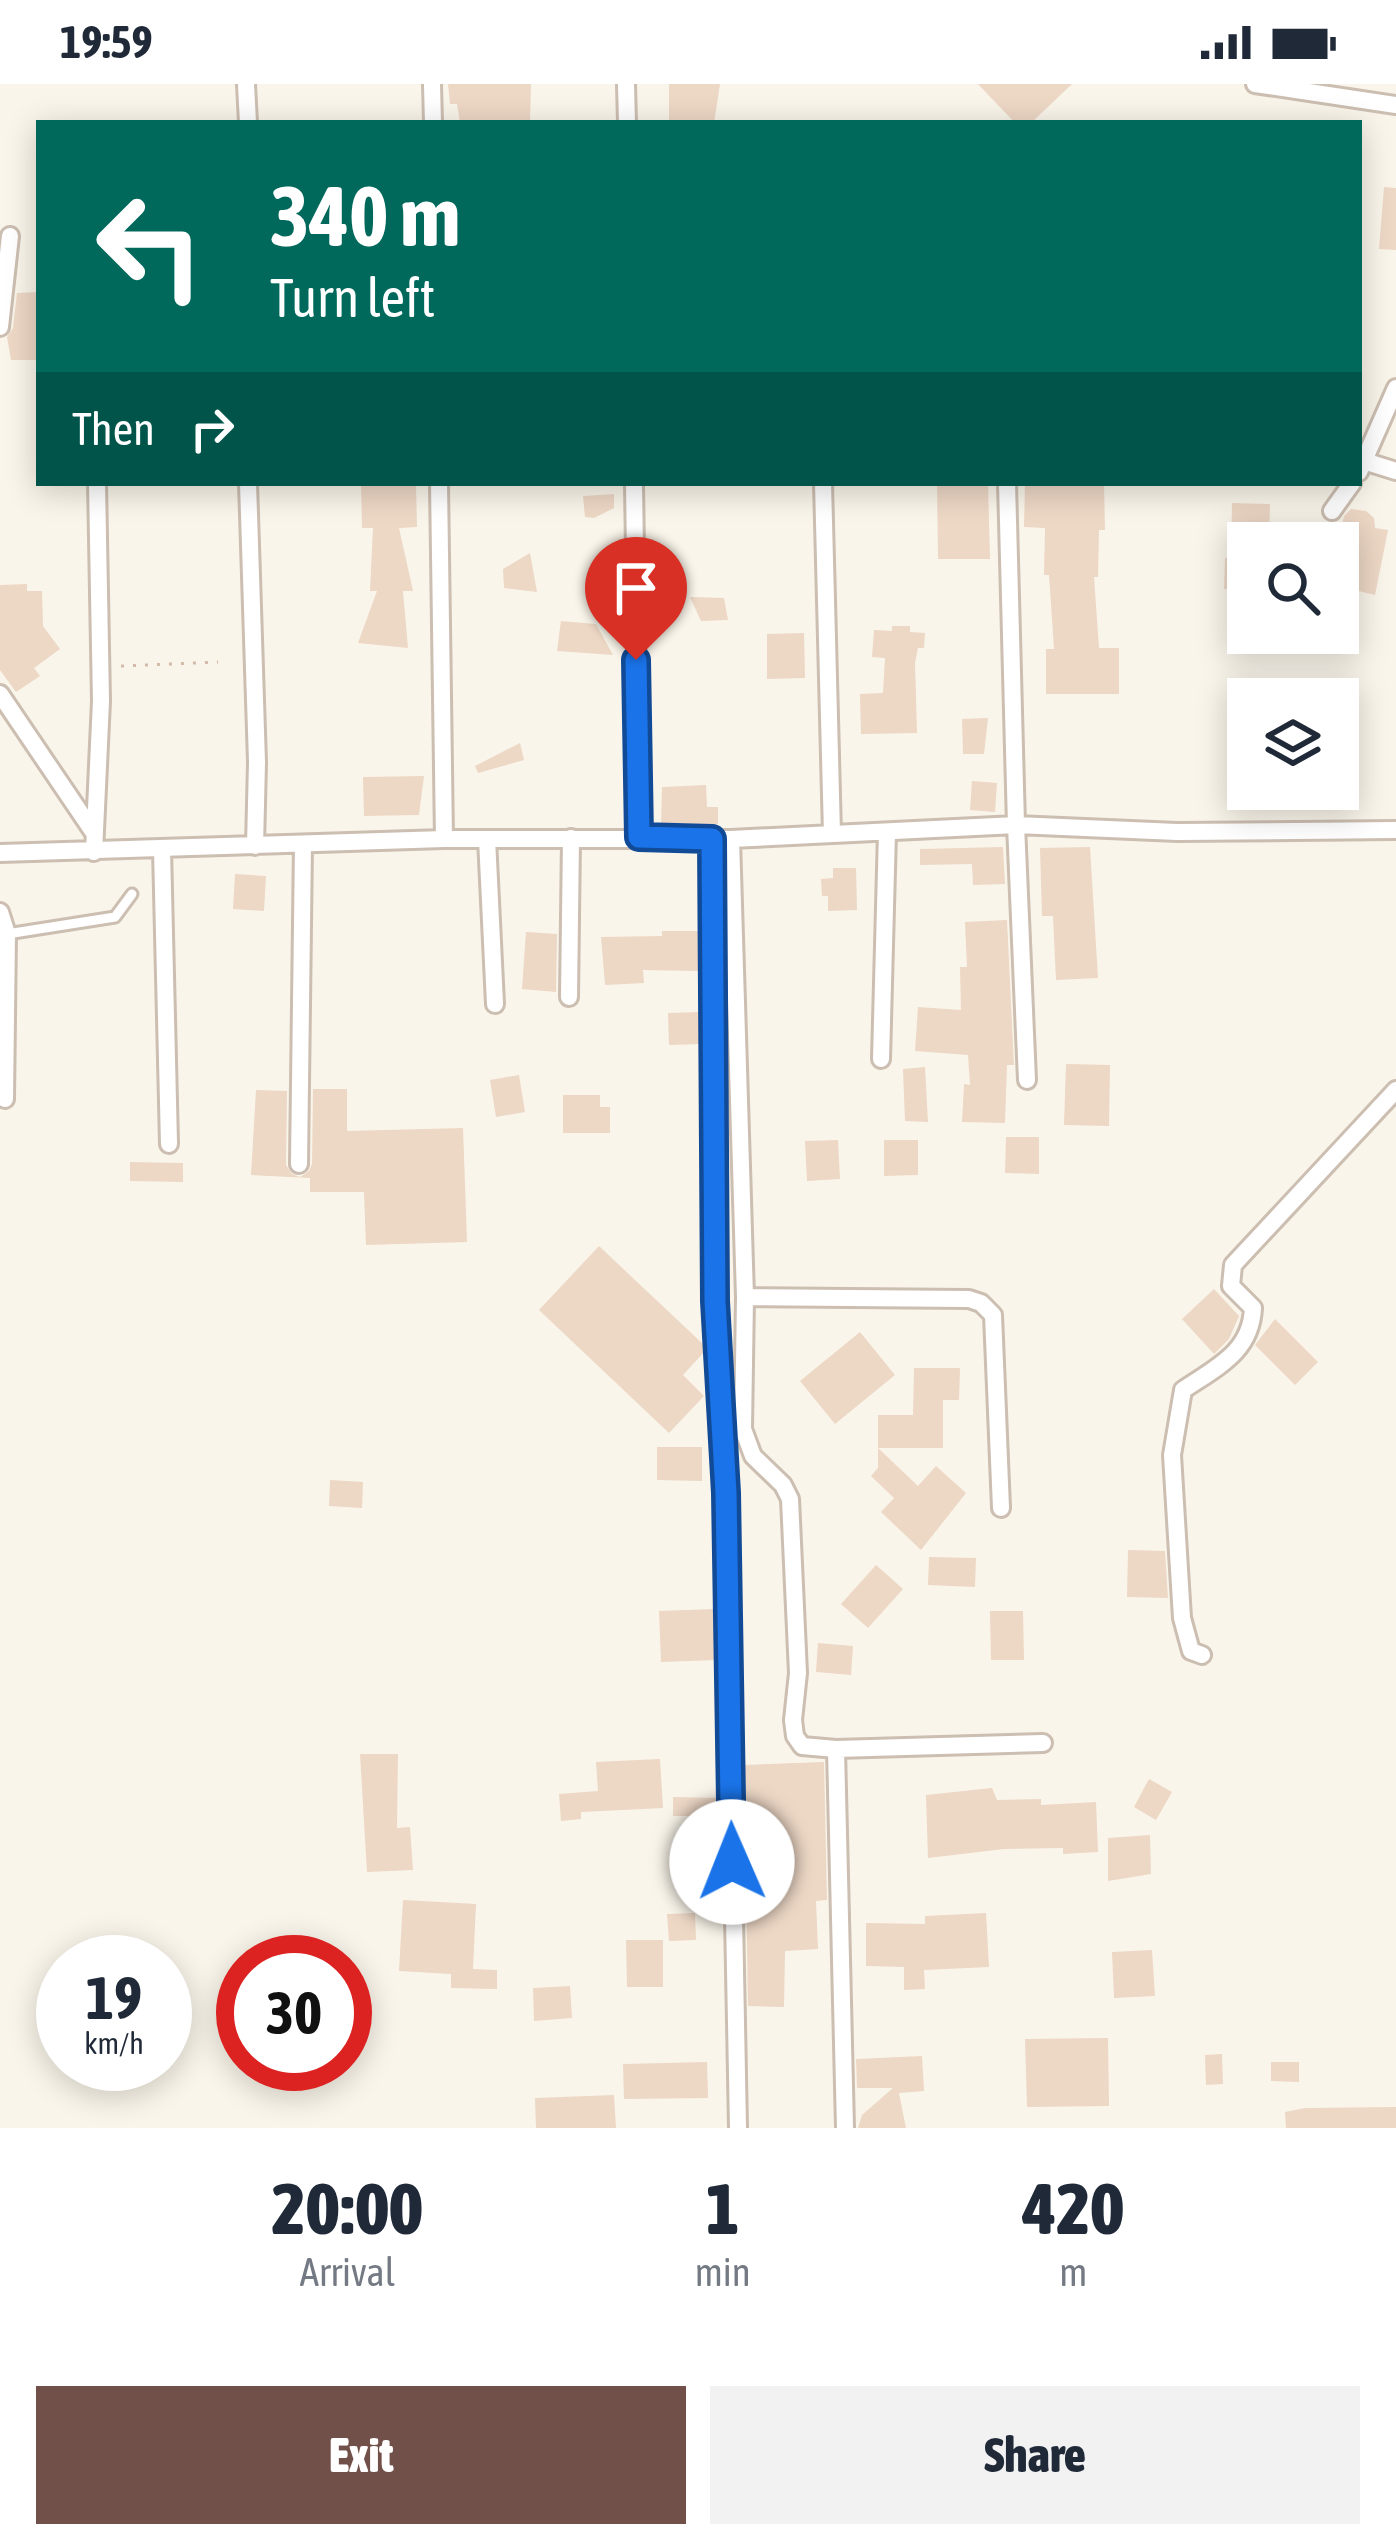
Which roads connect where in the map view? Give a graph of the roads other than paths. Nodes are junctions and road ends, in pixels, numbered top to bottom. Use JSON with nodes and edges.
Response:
{"nodes":[{"id":1,"x":246,"y":84,"type":"edge"},
{"id":2,"x":432,"y":84,"type":"edge"},
{"id":3,"x":626,"y":84,"type":"edge"},
{"id":4,"x":1256,"y":84,"type":"edge"},
{"id":5,"x":1396,"y":105,"type":"edge"},
{"id":6,"x":248,"y":120,"type":"edge"},
{"id":7,"x":433,"y":120,"type":"edge"},
{"id":8,"x":627,"y":120,"type":"edge"},
{"id":9,"x":10,"y":236,"type":"dead end"},
{"id":10,"x":0,"y":327,"type":"edge"},
{"id":11,"x":1396,"y":388,"type":"edge"},
{"id":12,"x":1363,"y":467,"type":"edge"},
{"id":13,"x":1396,"y":471,"type":"edge"},
{"id":14,"x":98,"y":486,"type":"edge"},
{"id":15,"x":248,"y":486,"type":"edge"},
{"id":16,"x":439,"y":486,"type":"edge"},
{"id":17,"x":634,"y":486,"type":"edge"},
{"id":18,"x":823,"y":486,"type":"edge"},
{"id":19,"x":1007,"y":486,"type":"edge"},
{"id":20,"x":1350,"y":486,"type":"edge"},
{"id":21,"x":1332,"y":511,"type":"dead end"},
{"id":22,"x":0,"y":694,"type":"edge"},
{"id":23,"x":1016,"y":825,"type":"junction"},
{"id":24,"x":1396,"y":830,"type":"edge"},
{"id":25,"x":887,"y":832,"type":"junction"},
{"id":26,"x":832,"y":834,"type":"junction"},
{"id":27,"x":639,"y":837,"type":"junction"},
{"id":28,"x":571,"y":838,"type":"junction"},
{"id":29,"x":444,"y":839,"type":"junction"},
{"id":30,"x":487,"y":839,"type":"junction"},
{"id":31,"x":722,"y":839,"type":"junction"},
{"id":32,"x":94,"y":843,"type":"junction"},
{"id":33,"x":303,"y":844,"type":"junction"},
{"id":34,"x":255,"y":846,"type":"junction"},
{"id":35,"x":162,"y":849,"type":"junction"},
{"id":36,"x":0,"y":853,"type":"edge"},
{"id":37,"x":132,"y":894,"type":"dead end"},
{"id":38,"x":0,"y":912,"type":"edge"},
{"id":39,"x":7,"y":934,"type":"junction"},
{"id":40,"x":569,"y":998,"type":"dead end"},
{"id":41,"x":495,"y":1004,"type":"dead end"},
{"id":42,"x":881,"y":1059,"type":"dead end"},
{"id":43,"x":1028,"y":1080,"type":"dead end"},
{"id":44,"x":1396,"y":1090,"type":"edge"},
{"id":45,"x":5,"y":1100,"type":"dead end"},
{"id":46,"x":169,"y":1144,"type":"dead end"},
{"id":47,"x":299,"y":1164,"type":"dead end"},
{"id":48,"x":745,"y":1297,"type":"junction"},
{"id":49,"x":1001,"y":1508,"type":"dead end"},
{"id":50,"x":1202,"y":1655,"type":"dead end"},
{"id":51,"x":1043,"y":1743,"type":"dead end"},
{"id":52,"x":836,"y":1749,"type":"junction"},
{"id":53,"x":738,"y":2128,"type":"edge"},
{"id":54,"x":845,"y":2128,"type":"edge"}],
"edges":[{"from":1,"to":6,"type":"street"},
{"from":2,"to":7,"type":"street"},
{"from":3,"to":8,"type":"street"},
{"from":4,"to":5,"type":"street"},
{"from":9,"to":10,"type":"street"},
{"from":11,"to":12,"type":"street"},
{"from":12,"to":13,"type":"street"},
{"from":14,"to":32,"type":"street"},
{"from":15,"to":34,"type":"street"},
{"from":16,"to":29,"type":"street"},
{"from":17,"to":27,"type":"street"},
{"from":18,"to":26,"type":"street"},
{"from":19,"to":23,"type":"street"},
{"from":20,"to":21,"type":"street"},
{"from":22,"to":32,"type":"street"},
{"from":23,"to":24,"type":"street"},
{"from":23,"to":25,"type":"street"},
{"from":23,"to":43,"type":"street"},
{"from":25,"to":26,"type":"street"},
{"from":25,"to":42,"type":"street"},
{"from":26,"to":31,"type":"street"},
{"from":27,"to":28,"type":"street"},
{"from":27,"to":31,"type":"street"},
{"from":28,"to":30,"type":"street"},
{"from":28,"to":40,"type":"street"},
{"from":29,"to":30,"type":"street"},
{"from":29,"to":33,"type":"street"},
{"from":30,"to":41,"type":"street"},
{"from":31,"to":48,"type":"street"},
{"from":31,"to":53,"type":"street"},
{"from":32,"to":35,"type":"street"},
{"from":32,"to":36,"type":"street"},
{"from":33,"to":34,"type":"street"},
{"from":33,"to":47,"type":"street"},
{"from":34,"to":35,"type":"street"},
{"from":35,"to":46,"type":"street"},
{"from":37,"to":39,"type":"lane"},
{"from":38,"to":39,"type":"street"},
{"from":39,"to":45,"type":"street"},
{"from":44,"to":50,"type":"street"},
{"from":48,"to":49,"type":"street"},
{"from":48,"to":52,"type":"street"},
{"from":51,"to":52,"type":"street"},
{"from":52,"to":54,"type":"street"}]}
